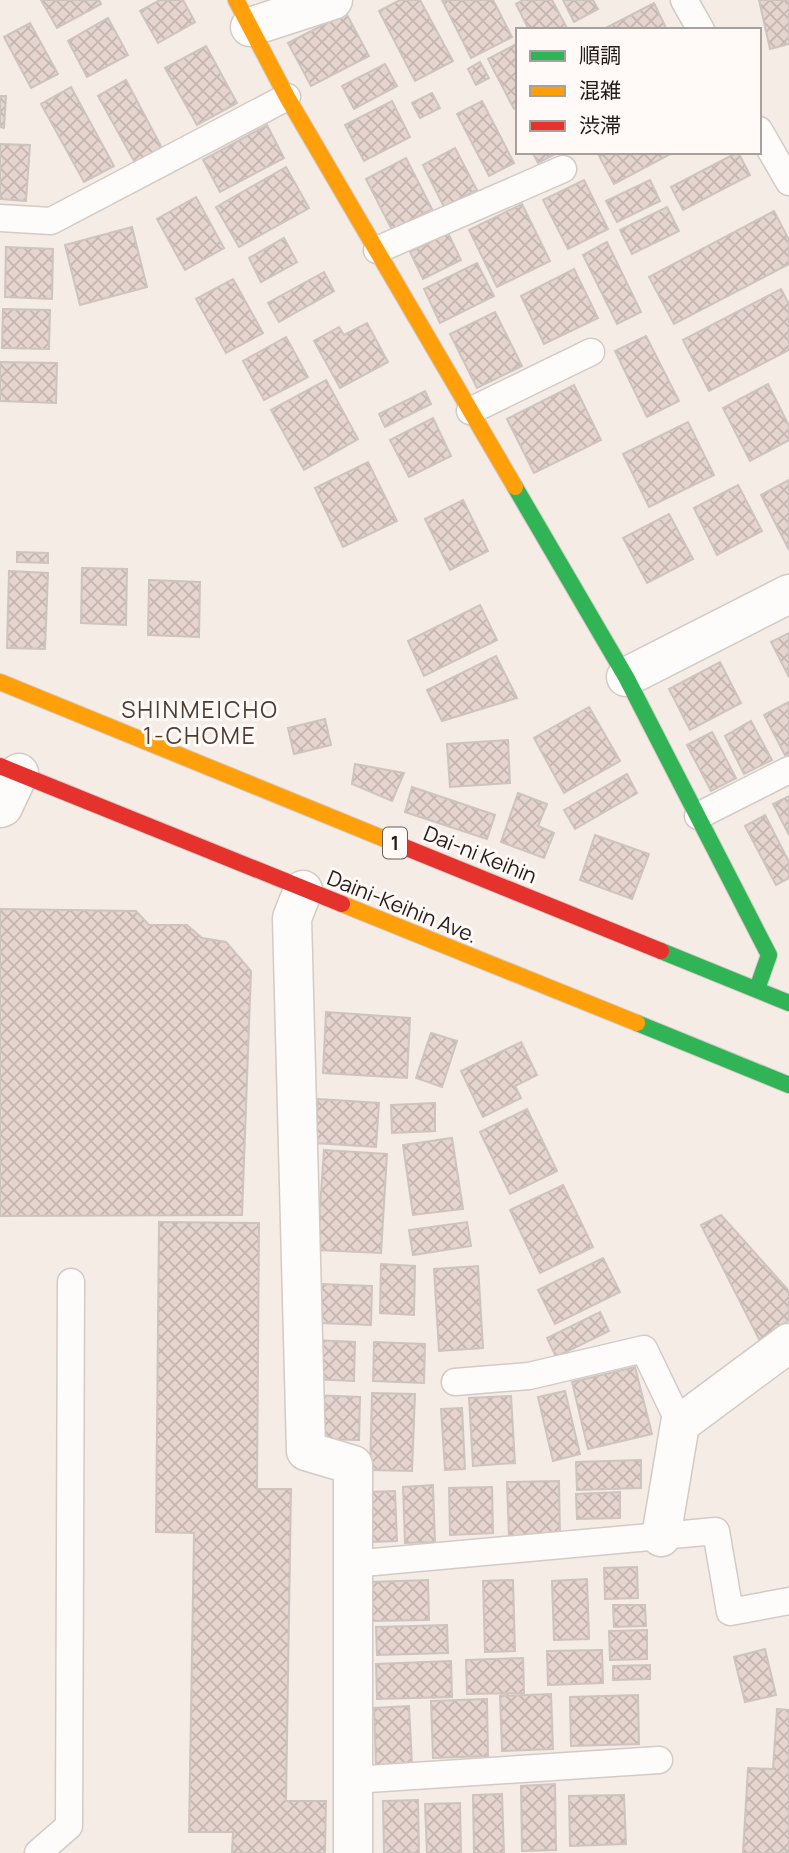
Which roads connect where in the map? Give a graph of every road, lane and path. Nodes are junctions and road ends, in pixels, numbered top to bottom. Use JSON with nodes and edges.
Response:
{"nodes":[{"id":1,"x":334,"y":0,"type":"edge"},
{"id":2,"x":684,"y":0,"type":"edge"},
{"id":3,"x":243,"y":13,"type":"edge"},
{"id":4,"x":700,"y":28,"type":"edge"},
{"id":5,"x":287,"y":97,"type":"junction"},
{"id":6,"x":761,"y":133,"type":"edge"},
{"id":7,"x":562,"y":169,"type":"dead end"},
{"id":8,"x":789,"y":181,"type":"edge"},
{"id":9,"x":0,"y":218,"type":"edge"},
{"id":10,"x":377,"y":250,"type":"junction"},
{"id":11,"x":591,"y":352,"type":"dead end"},
{"id":12,"x":470,"y":411,"type":"junction"},
{"id":13,"x":789,"y":594,"type":"edge"},
{"id":14,"x":626,"y":677,"type":"junction"},
{"id":15,"x":0,"y":682,"type":"edge"},
{"id":16,"x":789,"y":769,"type":"edge"},
{"id":17,"x":10,"y":770,"type":"edge"},
{"id":18,"x":0,"y":808,"type":"edge"},
{"id":19,"x":698,"y":816,"type":"junction"},
{"id":20,"x":303,"y":890,"type":"junction"},
{"id":21,"x":779,"y":950,"type":"edge"},
{"id":22,"x":757,"y":989,"type":"junction"},
{"id":23,"x":789,"y":1003,"type":"edge"},
{"id":24,"x":789,"y":1085,"type":"edge"},
{"id":25,"x":71,"y":1282,"type":"dead end"},
{"id":26,"x":789,"y":1343,"type":"edge"},
{"id":27,"x":455,"y":1382,"type":"dead end"},
{"id":28,"x":680,"y":1423,"type":"junction"},
{"id":29,"x":661,"y":1537,"type":"junction"},
{"id":30,"x":352,"y":1564,"type":"junction"},
{"id":31,"x":789,"y":1601,"type":"edge"},
{"id":32,"x":659,"y":1760,"type":"dead end"},
{"id":33,"x":353,"y":1780,"type":"junction"},
{"id":34,"x":38,"y":1853,"type":"edge"},
{"id":35,"x":353,"y":1853,"type":"edge"}],
"edges":[{"from":1,"to":3,"type":"street"},
{"from":2,"to":4,"type":"lane"},
{"from":3,"to":5,"type":"main road"},
{"from":5,"to":9,"type":"lane"},
{"from":5,"to":10,"type":"main road"},
{"from":6,"to":8,"type":"lane"},
{"from":7,"to":10,"type":"lane"},
{"from":10,"to":12,"type":"main road"},
{"from":11,"to":12,"type":"lane"},
{"from":12,"to":14,"type":"main road"},
{"from":13,"to":14,"type":"street"},
{"from":14,"to":19,"type":"main road"},
{"from":15,"to":22,"type":"main road","name":"Dai-ni Keihin","number":"1"},
{"from":16,"to":19,"type":"lane"},
{"from":17,"to":18,"type":"street"},
{"from":17,"to":20,"type":"main road","name":"Daini-Keihin Ave."},
{"from":19,"to":21,"type":"main road"},
{"from":20,"to":24,"type":"main road","name":"Daini-Keihin Ave."},
{"from":20,"to":30,"type":"street"},
{"from":21,"to":22,"type":"main road"},
{"from":22,"to":23,"type":"main road","name":"Dai-ni Keihin","number":"1"},
{"from":25,"to":34,"type":"lane"},
{"from":26,"to":28,"type":"street"},
{"from":27,"to":28,"type":"lane"},
{"from":28,"to":29,"type":"street"},
{"from":29,"to":30,"type":"lane"},
{"from":29,"to":31,"type":"lane"},
{"from":30,"to":33,"type":"street"},
{"from":32,"to":33,"type":"lane"},
{"from":33,"to":35,"type":"street"}]}
